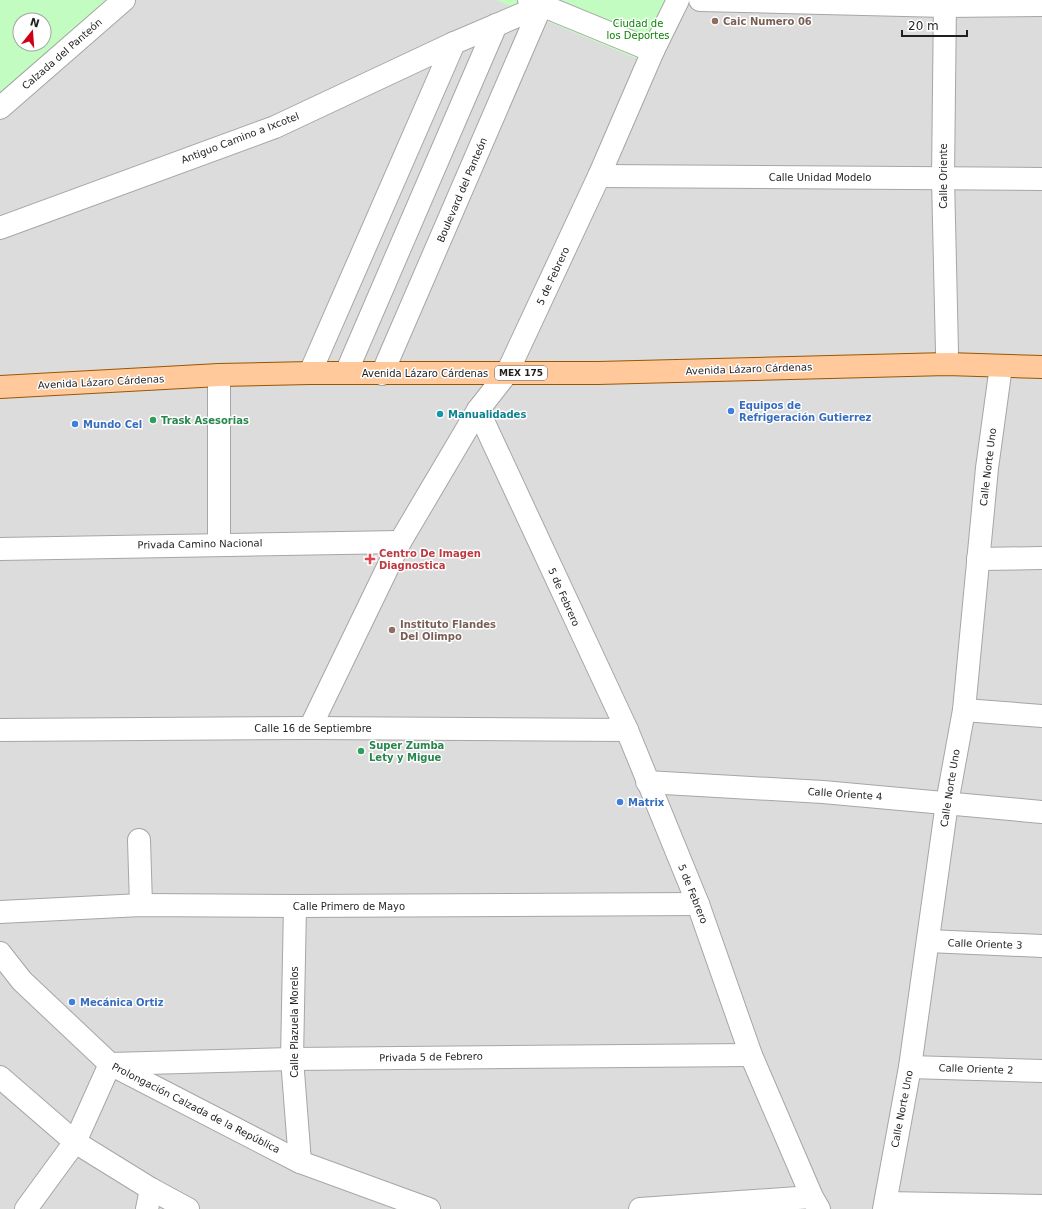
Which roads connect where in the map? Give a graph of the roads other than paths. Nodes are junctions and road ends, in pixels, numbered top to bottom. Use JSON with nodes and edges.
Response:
{"nodes":[{"id":1,"x":124,"y":0,"type":"edge"},
{"id":2,"x":678,"y":0,"type":"edge"},
{"id":3,"x":700,"y":0,"type":"edge"},
{"id":4,"x":535,"y":3,"type":"edge"},
{"id":5,"x":945,"y":3,"type":"edge"},
{"id":6,"x":1042,"y":5,"type":"edge"},
{"id":7,"x":496,"y":25,"type":"junction"},
{"id":8,"x":454,"y":43,"type":"junction"},
{"id":9,"x":653,"y":51,"type":"junction"},
{"id":10,"x":0,"y":108,"type":"edge"},
{"id":11,"x":599,"y":176,"type":"junction"},
{"id":12,"x":943,"y":178,"type":"junction"},
{"id":13,"x":1042,"y":179,"type":"edge"},
{"id":14,"x":0,"y":228,"type":"edge"},
{"id":15,"x":946,"y":352,"type":"dead end"},
{"id":16,"x":1001,"y":366,"type":"junction"},
{"id":17,"x":1042,"y":367,"type":"edge"},
{"id":18,"x":310,"y":373,"type":"junction"},
{"id":19,"x":346,"y":373,"type":"junction"},
{"id":20,"x":507,"y":373,"type":"junction"},
{"id":21,"x":382,"y":374,"type":"junction"},
{"id":22,"x":219,"y":375,"type":"junction"},
{"id":23,"x":0,"y":387,"type":"edge"},
{"id":24,"x":478,"y":410,"type":"junction"},
{"id":25,"x":400,"y":542,"type":"junction"},
{"id":26,"x":220,"y":544,"type":"junction"},
{"id":27,"x":0,"y":549,"type":"edge"},
{"id":28,"x":1042,"y":558,"type":"edge"},
{"id":29,"x":978,"y":559,"type":"junction"},
{"id":30,"x":964,"y":710,"type":"junction"},
{"id":31,"x":1042,"y":716,"type":"edge"},
{"id":32,"x":310,"y":728,"type":"junction"},
{"id":33,"x":0,"y":730,"type":"edge"},
{"id":34,"x":627,"y":730,"type":"junction"},
{"id":35,"x":647,"y":782,"type":"junction"},
{"id":36,"x":947,"y":803,"type":"junction"},
{"id":37,"x":1042,"y":812,"type":"edge"},
{"id":38,"x":139,"y":840,"type":"dead end"},
{"id":39,"x":698,"y":904,"type":"junction"},
{"id":40,"x":141,"y":905,"type":"junction"},
{"id":41,"x":295,"y":906,"type":"junction"},
{"id":42,"x":0,"y":912,"type":"edge"},
{"id":43,"x":928,"y":942,"type":"junction"},
{"id":44,"x":1042,"y":946,"type":"edge"},
{"id":45,"x":0,"y":953,"type":"edge"},
{"id":46,"x":751,"y":1054,"type":"junction"},
{"id":47,"x":292,"y":1059,"type":"junction"},
{"id":48,"x":110,"y":1064,"type":"junction"},
{"id":49,"x":910,"y":1068,"type":"junction"},
{"id":50,"x":1042,"y":1071,"type":"edge"},
{"id":51,"x":0,"y":1077,"type":"edge"},
{"id":52,"x":75,"y":1142,"type":"junction"},
{"id":53,"x":300,"y":1162,"type":"junction"},
{"id":54,"x":149,"y":1199,"type":"edge"},
{"id":55,"x":816,"y":1203,"type":"edge"},
{"id":56,"x":885,"y":1206,"type":"edge"},
{"id":57,"x":1042,"y":1206,"type":"edge"},
{"id":58,"x":26,"y":1209,"type":"edge"},
{"id":59,"x":188,"y":1209,"type":"edge"},
{"id":60,"x":429,"y":1209,"type":"edge"},
{"id":61,"x":640,"y":1209,"type":"edge"}],
"edges":[{"from":1,"to":10,"type":"street","name":"Calzada del Panteón"},
{"from":2,"to":9,"type":"street","name":"5 de Febrero"},
{"from":3,"to":5,"type":"street"},
{"from":4,"to":7,"type":"street","name":"Antiguo Camino a Ixcotel"},
{"from":4,"to":9,"type":"street"},
{"from":4,"to":21,"type":"street","name":"Boulevard del Panteón"},
{"from":5,"to":6,"type":"street"},
{"from":5,"to":12,"type":"street","name":"Calle Oriente"},
{"from":7,"to":8,"type":"street","name":"Antiguo Camino a Ixcotel"},
{"from":7,"to":19,"type":"street"},
{"from":8,"to":14,"type":"street","name":"Antiguo Camino a Ixcotel"},
{"from":8,"to":18,"type":"street"},
{"from":9,"to":11,"type":"street","name":"5 de Febrero"},
{"from":11,"to":12,"type":"street","name":"Calle Unidad Modelo"},
{"from":11,"to":20,"type":"street","name":"5 de Febrero"},
{"from":12,"to":13,"type":"street","name":"Calle Unidad Modelo"},
{"from":12,"to":15,"type":"street","name":"Calle Oriente"},
{"from":16,"to":17,"type":"main road","name":"Avenida Lázaro Cárdenas","number":"MEX 175"},
{"from":16,"to":20,"type":"main road","name":"Avenida Lázaro Cárdenas","number":"MEX 175"},
{"from":16,"to":29,"type":"street","name":"Calle Norte Uno"},
{"from":18,"to":19,"type":"main road","name":"Avenida Lázaro Cárdenas","number":"MEX 175"},
{"from":18,"to":22,"type":"main road","name":"Avenida Lázaro Cárdenas","number":"MEX 175"},
{"from":19,"to":21,"type":"main road","name":"Avenida Lázaro Cárdenas","number":"MEX 175"},
{"from":20,"to":21,"type":"main road","name":"Avenida Lázaro Cárdenas","number":"MEX 175"},
{"from":20,"to":24,"type":"street","name":"5 de Febrero"},
{"from":22,"to":23,"type":"main road","name":"Avenida Lázaro Cárdenas","number":"MEX 175"},
{"from":22,"to":26,"type":"street"},
{"from":24,"to":25,"type":"street"},
{"from":24,"to":34,"type":"street","name":"5 de Febrero"},
{"from":25,"to":26,"type":"street","name":"Privada Camino Nacional"},
{"from":25,"to":32,"type":"street"},
{"from":26,"to":27,"type":"street","name":"Privada Camino Nacional"},
{"from":28,"to":29,"type":"street"},
{"from":29,"to":30,"type":"street","name":"Calle Norte Uno"},
{"from":30,"to":31,"type":"street"},
{"from":30,"to":36,"type":"street","name":"Calle Norte Uno"},
{"from":32,"to":33,"type":"street","name":"Calle 16 de Septiembre"},
{"from":32,"to":34,"type":"street","name":"Calle 16 de Septiembre"},
{"from":34,"to":35,"type":"street","name":"5 de Febrero"},
{"from":35,"to":36,"type":"street","name":"Calle Oriente 4"},
{"from":35,"to":39,"type":"street","name":"5 de Febrero"},
{"from":36,"to":37,"type":"street","name":"Calle Oriente 4"},
{"from":36,"to":43,"type":"street","name":"Calle Norte Uno"},
{"from":38,"to":40,"type":"street"},
{"from":39,"to":41,"type":"street","name":"Calle Primero de Mayo"},
{"from":39,"to":46,"type":"street","name":"5 de Febrero"},
{"from":40,"to":41,"type":"street","name":"Calle Primero de Mayo"},
{"from":40,"to":42,"type":"street","name":"Calle Primero de Mayo"},
{"from":41,"to":47,"type":"street","name":"Calle Plazuela Morelos"},
{"from":43,"to":44,"type":"street","name":"Calle Oriente 3"},
{"from":43,"to":49,"type":"street","name":"Calle Norte Uno"},
{"from":45,"to":48,"type":"street","name":"Prolongación Calzada de la República"},
{"from":46,"to":47,"type":"street","name":"Privada 5 de Febrero"},
{"from":46,"to":55,"type":"street","name":"5 de Febrero"},
{"from":47,"to":48,"type":"street","name":"Privada 5 de Febrero"},
{"from":47,"to":53,"type":"street","name":"Calle Plazuela Morelos"},
{"from":48,"to":52,"type":"street"},
{"from":48,"to":53,"type":"street","name":"Prolongación Calzada de la República"},
{"from":49,"to":50,"type":"street","name":"Calle Oriente 2"},
{"from":49,"to":56,"type":"street","name":"Calle Norte Uno"},
{"from":51,"to":52,"type":"street"},
{"from":52,"to":54,"type":"street"},
{"from":52,"to":58,"type":"street"},
{"from":53,"to":60,"type":"street","name":"Prolongación Calzada de la República"},
{"from":54,"to":59,"type":"street"},
{"from":55,"to":61,"type":"street"},
{"from":56,"to":57,"type":"street"}]}
